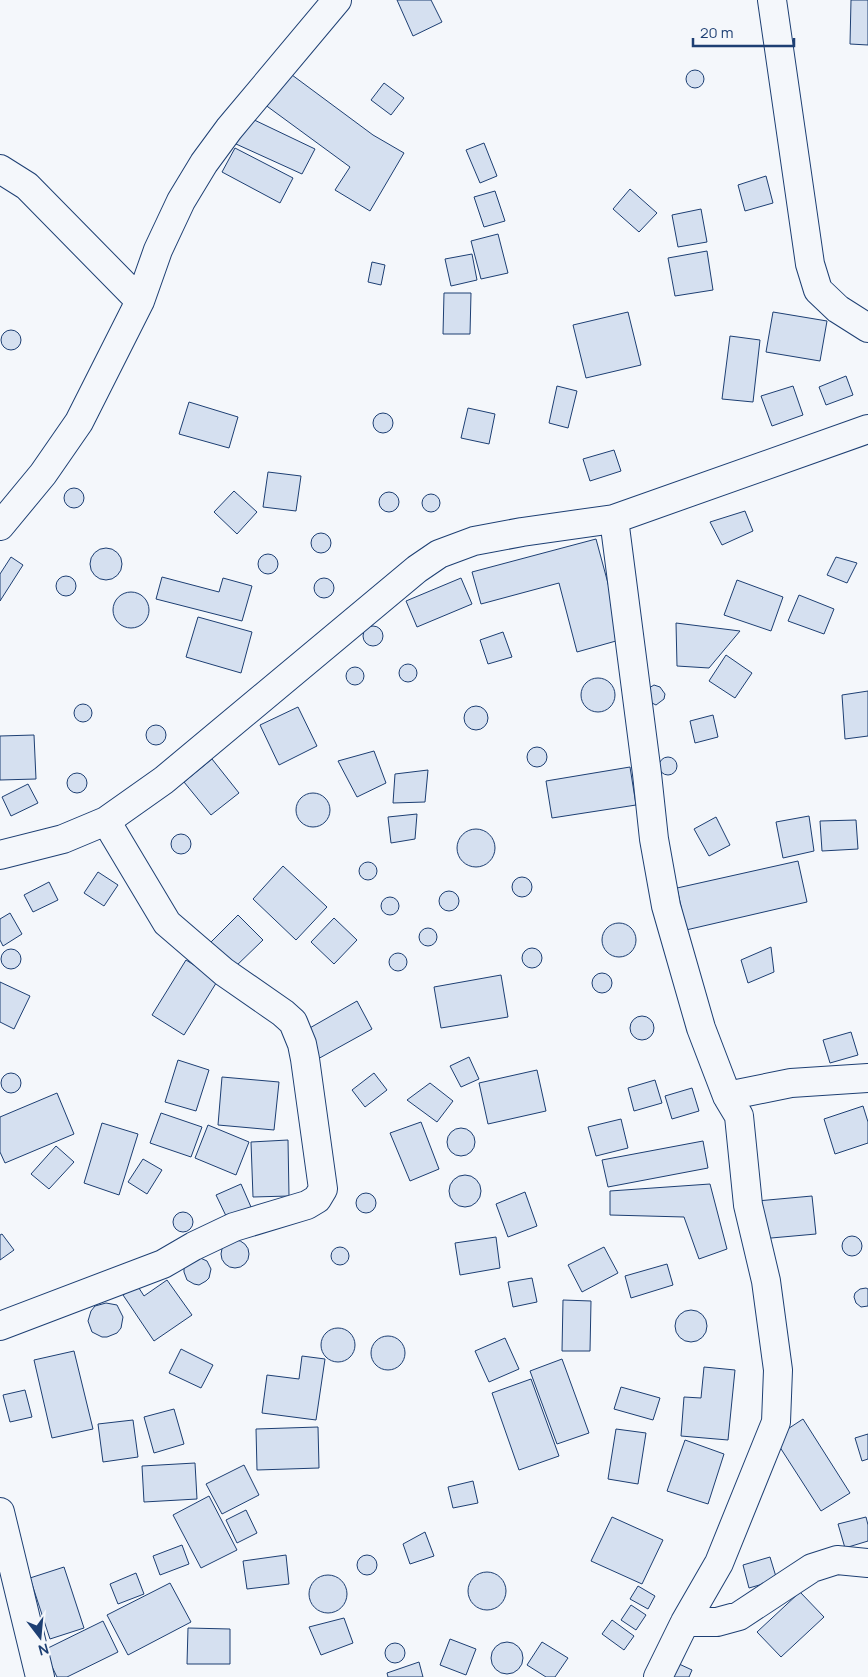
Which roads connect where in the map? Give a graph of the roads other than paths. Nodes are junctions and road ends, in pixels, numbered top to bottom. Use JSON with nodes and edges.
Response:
{"nodes":[{"id":1,"x":337,"y":0,"type":"edge"},
{"id":2,"x":772,"y":0,"type":"edge"},
{"id":3,"x":0,"y":168,"type":"edge"},
{"id":4,"x":140,"y":301,"type":"junction"},
{"id":5,"x":868,"y":328,"type":"edge"},
{"id":6,"x":868,"y":429,"type":"edge"},
{"id":7,"x":614,"y":519,"type":"junction"},
{"id":8,"x":0,"y":526,"type":"edge"},
{"id":9,"x":106,"y":822,"type":"junction"},
{"id":10,"x":0,"y":854,"type":"edge"},
{"id":11,"x":868,"y":1078,"type":"edge"},
{"id":12,"x":727,"y":1096,"type":"junction"},
{"id":13,"x":0,"y":1326,"type":"edge"},
{"id":14,"x":0,"y":1512,"type":"edge"},
{"id":15,"x":868,"y":1563,"type":"edge"},
{"id":16,"x":684,"y":1622,"type":"junction"},
{"id":17,"x":40,"y":1677,"type":"edge"},
{"id":18,"x":658,"y":1677,"type":"edge"}],
"edges":[{"from":1,"to":4,"type":"street"},
{"from":2,"to":5,"type":"street"},
{"from":3,"to":4,"type":"street"},
{"from":4,"to":8,"type":"street"},
{"from":6,"to":7,"type":"street"},
{"from":7,"to":9,"type":"street"},
{"from":7,"to":12,"type":"street"},
{"from":9,"to":10,"type":"street"},
{"from":9,"to":13,"type":"street"},
{"from":11,"to":12,"type":"street"},
{"from":12,"to":16,"type":"street"},
{"from":14,"to":17,"type":"street"},
{"from":15,"to":16,"type":"street"},
{"from":16,"to":18,"type":"street"}]}
